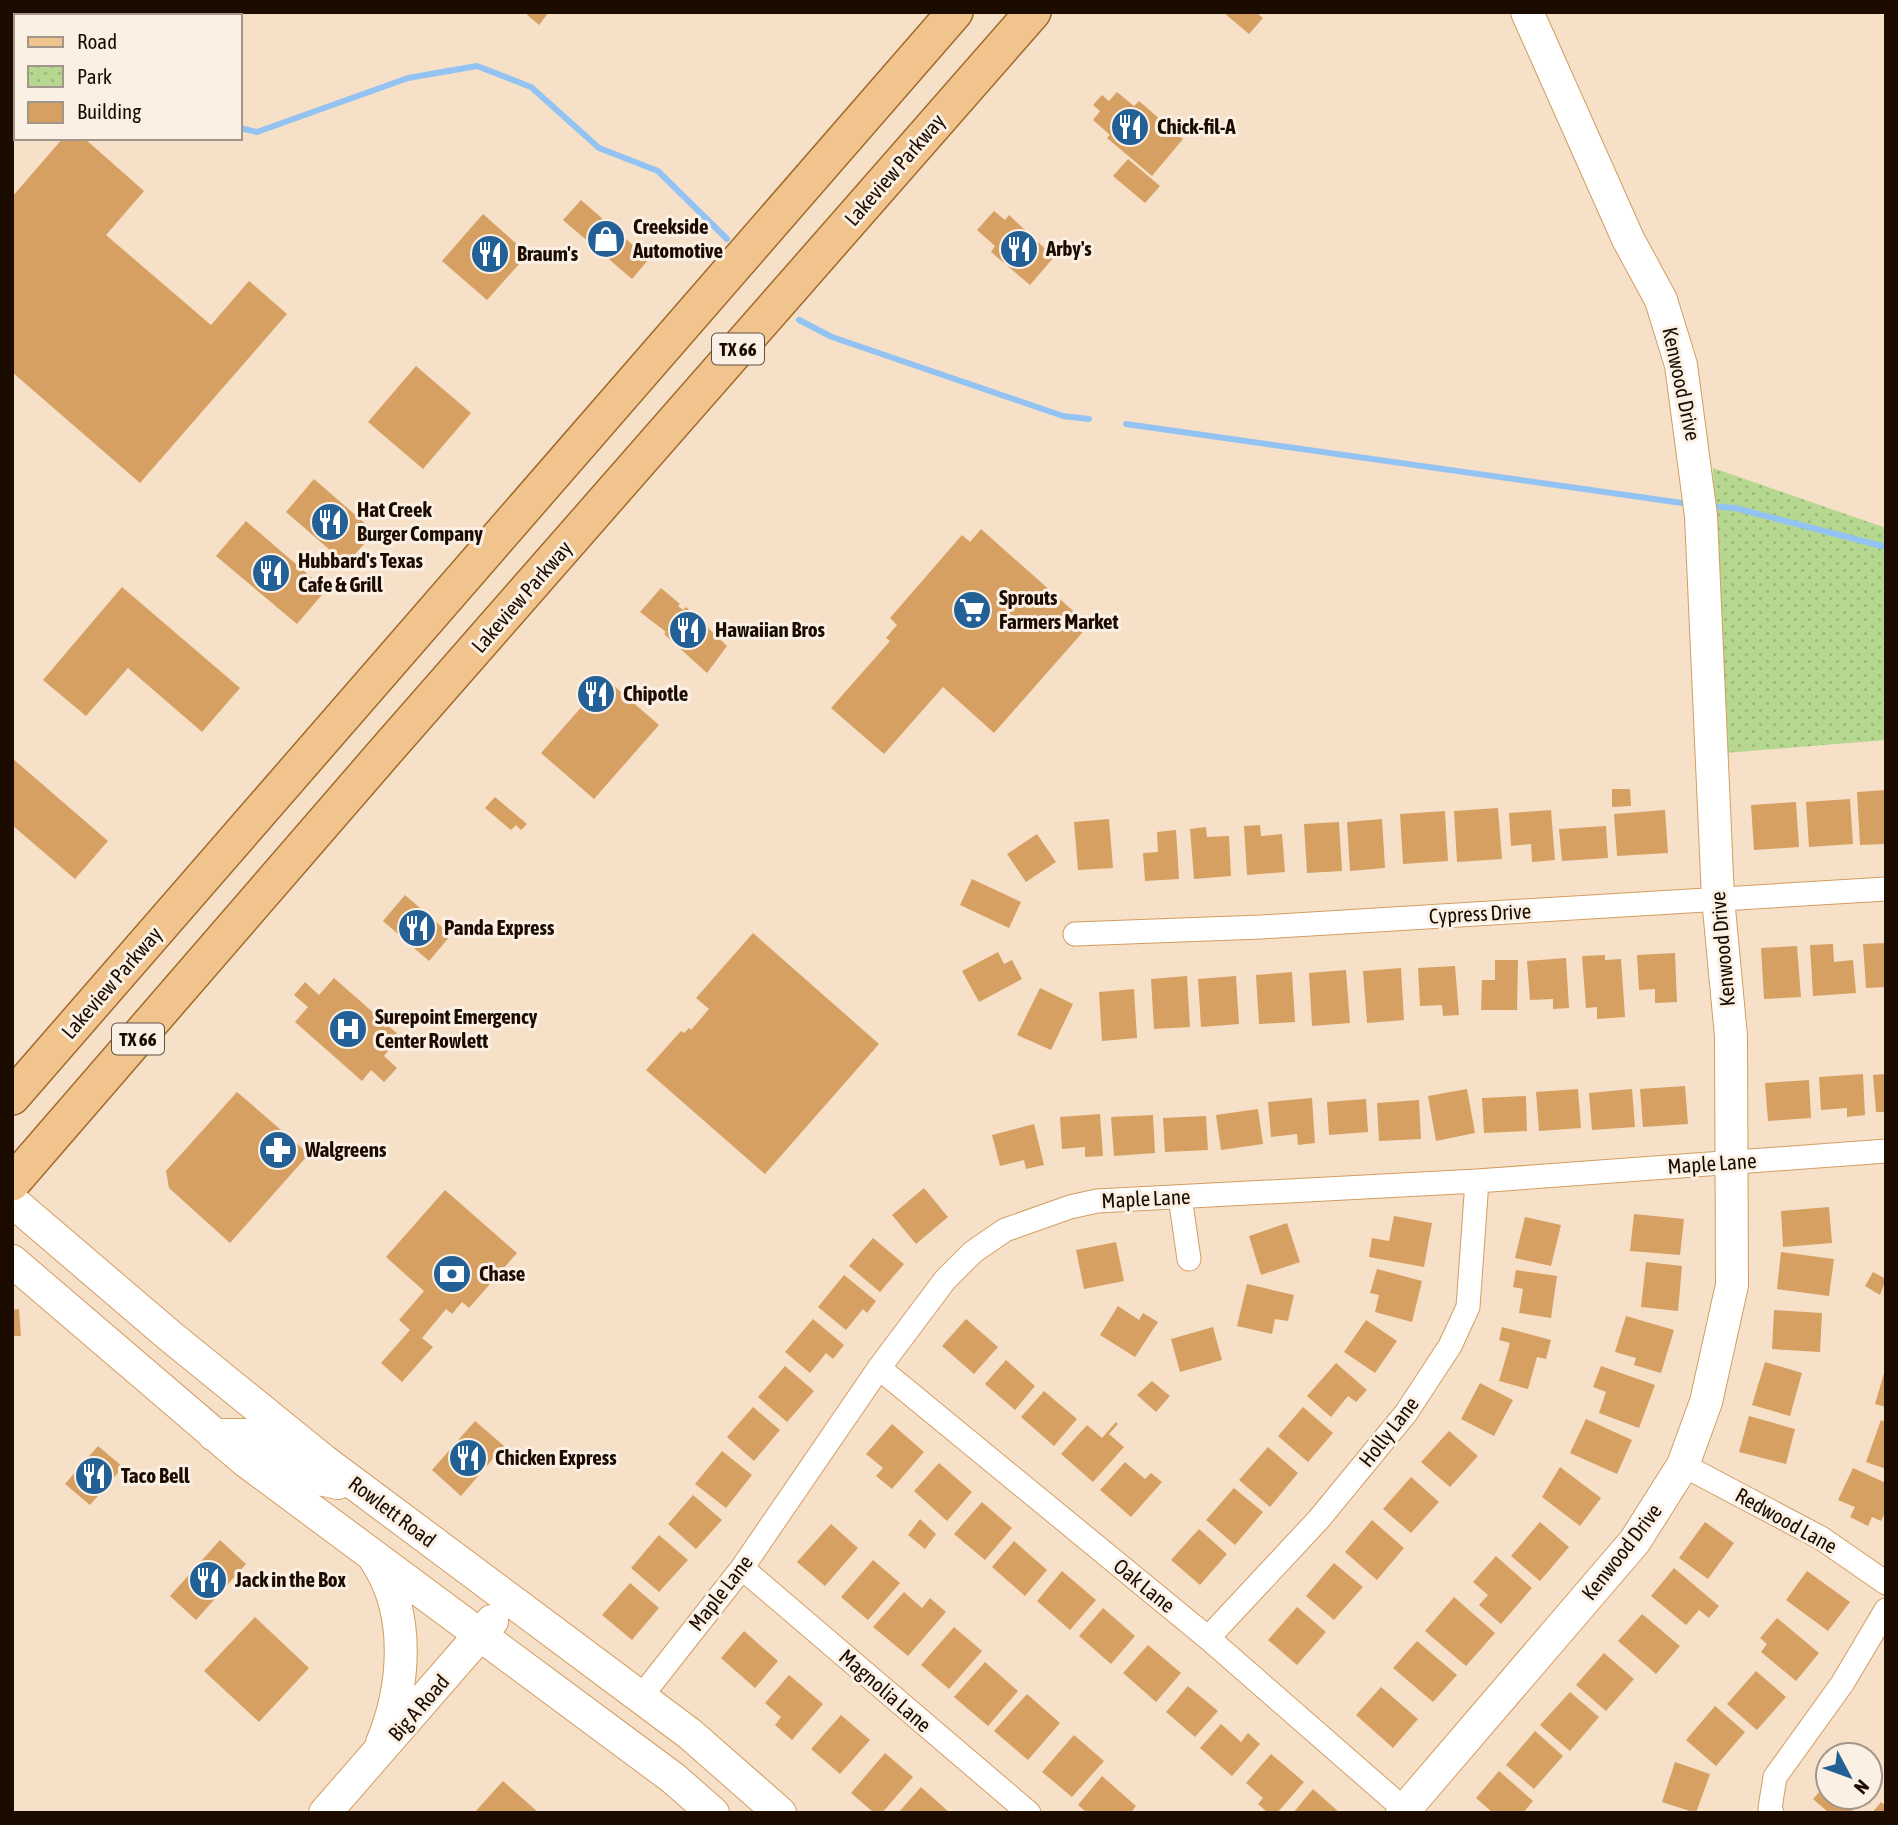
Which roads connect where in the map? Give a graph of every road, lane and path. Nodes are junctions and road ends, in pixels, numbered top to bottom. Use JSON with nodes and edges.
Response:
{"nodes":[{"id":1,"x":954,"y":12,"type":"edge"},
{"id":2,"x":1033,"y":12,"type":"edge"},
{"id":3,"x":1527,"y":12,"type":"edge"},
{"id":4,"x":895,"y":81,"type":"junction"},
{"id":5,"x":939,"y":119,"type":"junction"},
{"id":6,"x":579,"y":447,"type":"junction"},
{"id":7,"x":621,"y":484,"type":"junction"},
{"id":8,"x":309,"y":757,"type":"junction"},
{"id":9,"x":352,"y":790,"type":"junction"},
{"id":10,"x":1886,"y":889,"type":"edge"},
{"id":11,"x":1718,"y":898,"type":"junction"},
{"id":12,"x":1074,"y":934,"type":"dead end"},
{"id":13,"x":12,"y":1097,"type":"edge"},
{"id":14,"x":1886,"y":1151,"type":"edge"},
{"id":15,"x":1731,"y":1163,"type":"junction"},
{"id":16,"x":1477,"y":1181,"type":"junction"},
{"id":17,"x":12,"y":1184,"type":"edge"},
{"id":18,"x":1180,"y":1197,"type":"junction"},
{"id":19,"x":12,"y":1201,"type":"edge"},
{"id":20,"x":1189,"y":1259,"type":"dead end"},
{"id":21,"x":12,"y":1261,"type":"edge"},
{"id":22,"x":879,"y":1368,"type":"junction"},
{"id":23,"x":214,"y":1435,"type":"junction"},
{"id":24,"x":1682,"y":1465,"type":"junction"},
{"id":25,"x":360,"y":1488,"type":"junction"},
{"id":26,"x":370,"y":1551,"type":"junction"},
{"id":27,"x":742,"y":1568,"type":"junction"},
{"id":28,"x":1886,"y":1583,"type":"edge"},
{"id":29,"x":508,"y":1601,"type":"junction"},
{"id":30,"x":1886,"y":1610,"type":"edge"},
{"id":31,"x":481,"y":1637,"type":"junction"},
{"id":32,"x":1208,"y":1639,"type":"junction"},
{"id":33,"x":640,"y":1698,"type":"junction"},
{"id":34,"x":376,"y":1757,"type":"junction"},
{"id":35,"x":1403,"y":1811,"type":"edge"},
{"id":36,"x":325,"y":1813,"type":"edge"},
{"id":37,"x":713,"y":1813,"type":"edge"},
{"id":38,"x":780,"y":1813,"type":"edge"},
{"id":39,"x":1029,"y":1813,"type":"edge"},
{"id":40,"x":1772,"y":1813,"type":"edge"}],
"edges":[{"from":1,"to":4,"type":"main road","name":"Lakeview Parkway","number":"TX 66"},
{"from":2,"to":5,"type":"main road","name":"Lakeview Parkway","number":"TX 66"},
{"from":3,"to":11,"type":"main road","name":"Kenwood Drive"},
{"from":4,"to":5,"type":"main road"},
{"from":4,"to":6,"type":"main road","name":"Lakeview Parkway","number":"TX 66"},
{"from":5,"to":7,"type":"main road","name":"Lakeview Parkway","number":"TX 66"},
{"from":6,"to":7,"type":"main road"},
{"from":6,"to":8,"type":"main road","name":"Lakeview Parkway","number":"TX 66"},
{"from":7,"to":9,"type":"main road","name":"Lakeview Parkway","number":"TX 66"},
{"from":8,"to":9,"type":"main road"},
{"from":8,"to":13,"type":"main road","name":"Lakeview Parkway","number":"TX 66"},
{"from":9,"to":17,"type":"main road","name":"Lakeview Parkway","number":"TX 66"},
{"from":10,"to":11,"type":"street","name":"Cypress Drive"},
{"from":11,"to":12,"type":"street","name":"Cypress Drive"},
{"from":11,"to":15,"type":"main road","name":"Kenwood Drive"},
{"from":14,"to":15,"type":"street","name":"Maple Lane"},
{"from":15,"to":16,"type":"street","name":"Maple Lane"},
{"from":15,"to":24,"type":"main road","name":"Kenwood Drive"},
{"from":16,"to":18,"type":"street","name":"Maple Lane"},
{"from":16,"to":32,"type":"street","name":"Holly Lane"},
{"from":18,"to":20,"type":"street"},
{"from":18,"to":22,"type":"street","name":"Maple Lane"},
{"from":19,"to":25,"type":"main road","name":"Rowlett Road"},
{"from":21,"to":23,"type":"main road"},
{"from":22,"to":27,"type":"street","name":"Maple Lane"},
{"from":22,"to":32,"type":"street","name":"Oak Lane"},
{"from":23,"to":25,"type":"main road"},
{"from":23,"to":26,"type":"main road"},
{"from":24,"to":28,"type":"street","name":"Redwood Lane"},
{"from":24,"to":35,"type":"main road","name":"Kenwood Drive"},
{"from":25,"to":29,"type":"main road","name":"Rowlett Road"},
{"from":26,"to":31,"type":"main road"},
{"from":26,"to":34,"type":"main road"},
{"from":27,"to":33,"type":"street","name":"Maple Lane"},
{"from":27,"to":39,"type":"street","name":"Magnolia Lane"},
{"from":29,"to":31,"type":"main road","name":"Big A Road"},
{"from":29,"to":33,"type":"main road","name":"Rowlett Road"},
{"from":30,"to":40,"type":"street"},
{"from":31,"to":34,"type":"main road","name":"Big A Road"},
{"from":31,"to":37,"type":"main road"},
{"from":32,"to":35,"type":"street","name":"Oak Lane"},
{"from":33,"to":38,"type":"main road","name":"Rowlett Road"},
{"from":34,"to":36,"type":"main road","name":"Big A Road"}]}
